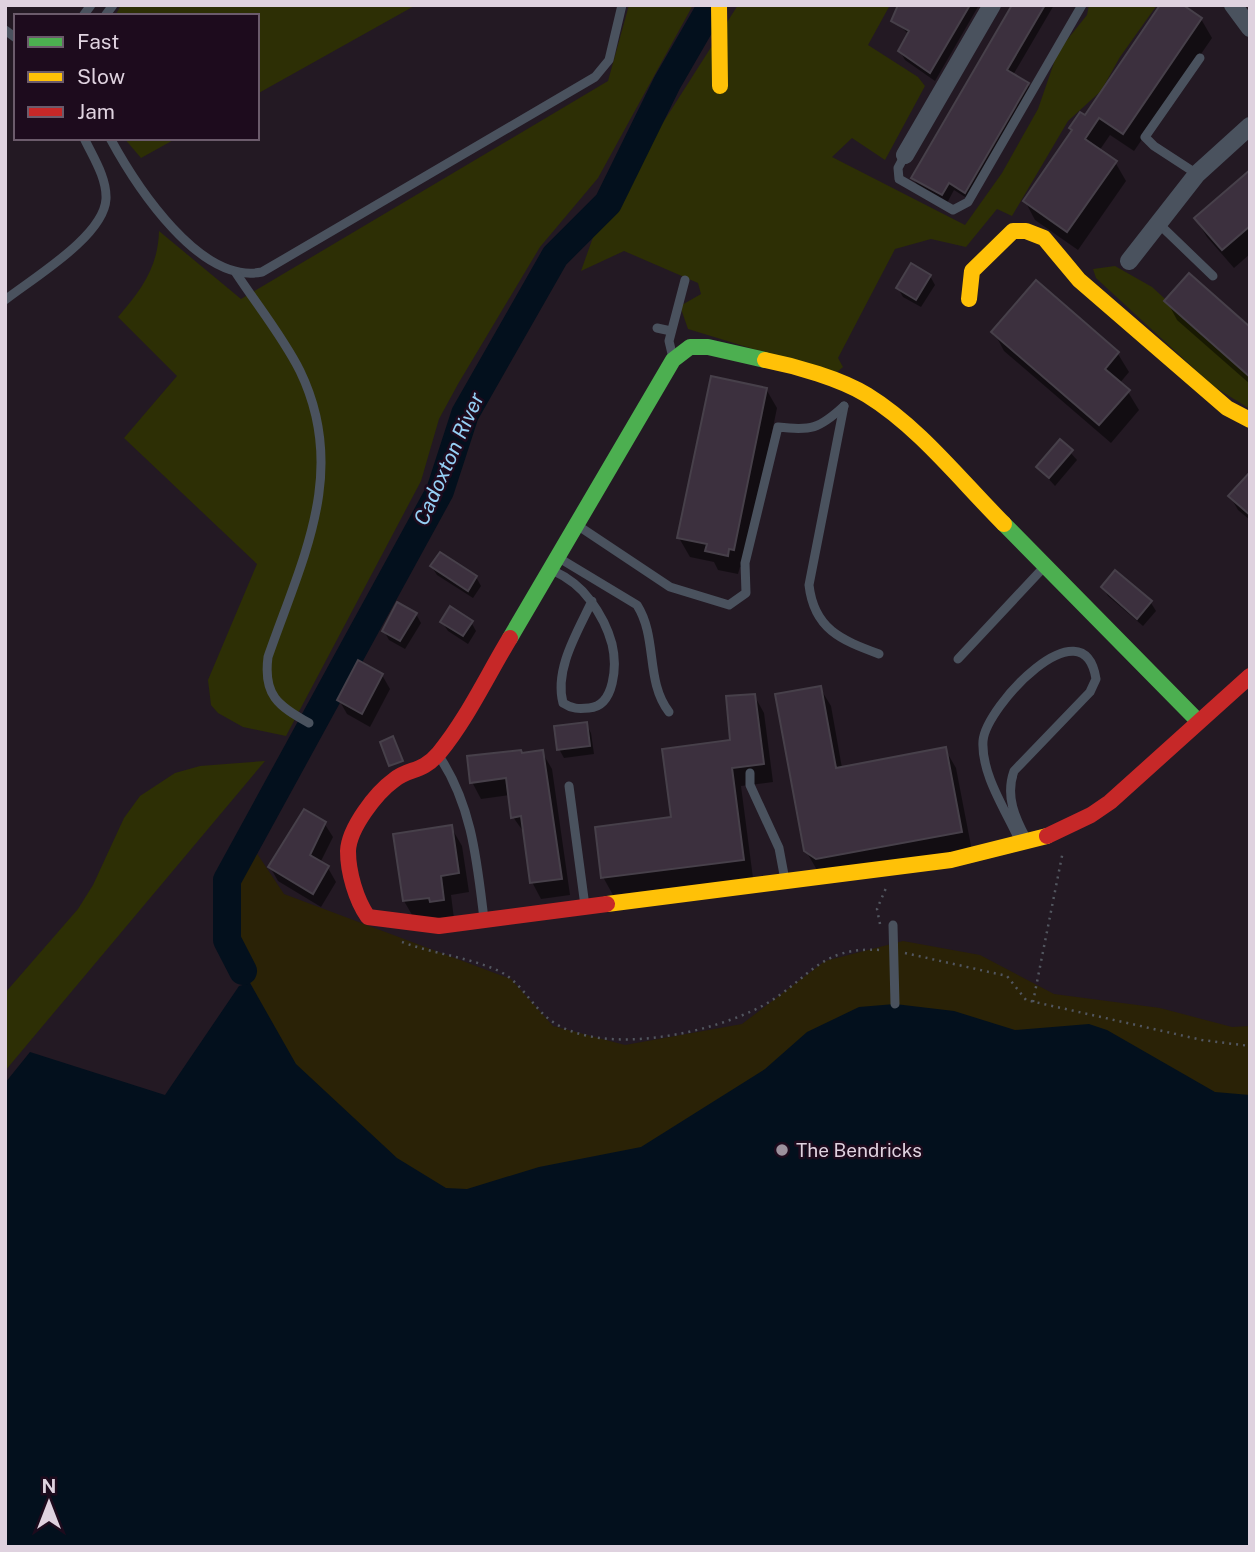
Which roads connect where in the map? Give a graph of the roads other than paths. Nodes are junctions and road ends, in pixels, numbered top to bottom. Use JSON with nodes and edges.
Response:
{"nodes":[{"id":1,"x":622,"y":5,"type":"edge"},
{"id":2,"x":719,"y":5,"type":"edge"},
{"id":3,"x":992,"y":5,"type":"edge"},
{"id":4,"x":1082,"y":5,"type":"edge"},
{"id":5,"x":1233,"y":5,"type":"edge"},
{"id":6,"x":1250,"y":28,"type":"edge"},
{"id":7,"x":1200,"y":58,"type":"dead end"},
{"id":8,"x":720,"y":86,"type":"dead end"},
{"id":9,"x":1250,"y":126,"type":"edge"},
{"id":10,"x":85,"y":140,"type":"edge"},
{"id":11,"x":111,"y":140,"type":"edge"},
{"id":12,"x":905,"y":155,"type":"joint"},
{"id":13,"x":1197,"y":174,"type":"junction"},
{"id":14,"x":1159,"y":224,"type":"junction"},
{"id":15,"x":1129,"y":261,"type":"dead end"},
{"id":16,"x":236,"y":273,"type":"junction"},
{"id":17,"x":1213,"y":276,"type":"dead end"},
{"id":18,"x":685,"y":280,"type":"dead end"},
{"id":19,"x":969,"y":299,"type":"dead end"},
{"id":20,"x":5,"y":300,"type":"edge"},
{"id":21,"x":657,"y":328,"type":"dead end"},
{"id":22,"x":671,"y":331,"type":"junction"},
{"id":23,"x":673,"y":360,"type":"junction"},
{"id":24,"x":848,"y":385,"type":"junction"},
{"id":25,"x":844,"y":406,"type":"junction"},
{"id":26,"x":1250,"y":421,"type":"edge"},
{"id":27,"x":576,"y":525,"type":"junction"},
{"id":28,"x":554,"y":563,"type":"junction"},
{"id":29,"x":1045,"y":566,"type":"junction"},
{"id":30,"x":592,"y":601,"type":"junction"},
{"id":31,"x":879,"y":654,"type":"dead end"},
{"id":32,"x":958,"y":659,"type":"dead end"},
{"id":33,"x":1250,"y":676,"type":"edge"},
{"id":34,"x":669,"y":712,"type":"dead end"},
{"id":35,"x":1198,"y":722,"type":"junction"},
{"id":36,"x":309,"y":723,"type":"dead end"},
{"id":37,"x":438,"y":754,"type":"junction"},
{"id":38,"x":750,"y":772,"type":"dead end"},
{"id":39,"x":569,"y":786,"type":"dead end"},
{"id":40,"x":1024,"y":843,"type":"junction"},
{"id":41,"x":785,"y":882,"type":"junction"},
{"id":42,"x":585,"y":908,"type":"junction"},
{"id":43,"x":484,"y":920,"type":"junction"},
{"id":44,"x":893,"y":930,"type":"road end"},
{"id":45,"x":895,"y":1004,"type":"dead end"}],
"edges":[{"from":1,"to":16,"type":"lane"},
{"from":2,"to":8,"type":"street"},
{"from":3,"to":12,"type":"street"},
{"from":4,"to":12,"type":"lane"},
{"from":5,"to":6,"type":"street"},
{"from":7,"to":13,"type":"lane"},
{"from":9,"to":13,"type":"street"},
{"from":10,"to":20,"type":"lane"},
{"from":11,"to":16,"type":"lane"},
{"from":13,"to":14,"type":"street"},
{"from":14,"to":15,"type":"street"},
{"from":14,"to":17,"type":"lane"},
{"from":16,"to":36,"type":"lane"},
{"from":18,"to":22,"type":"lane"},
{"from":19,"to":26,"type":"street"},
{"from":21,"to":22,"type":"lane"},
{"from":22,"to":23,"type":"lane"},
{"from":23,"to":24,"type":"street"},
{"from":23,"to":27,"type":"street"},
{"from":24,"to":25,"type":"lane"},
{"from":24,"to":29,"type":"street"},
{"from":25,"to":27,"type":"lane"},
{"from":25,"to":31,"type":"lane"},
{"from":27,"to":28,"type":"street"},
{"from":28,"to":30,"type":"lane"},
{"from":28,"to":34,"type":"lane"},
{"from":28,"to":37,"type":"street"},
{"from":29,"to":32,"type":"lane"},
{"from":29,"to":35,"type":"street"},
{"from":30,"to":30,"type":"lane"},
{"from":33,"to":35,"type":"street"},
{"from":35,"to":40,"type":"street"},
{"from":37,"to":43,"type":"lane"},
{"from":37,"to":43,"type":"street"},
{"from":38,"to":41,"type":"lane"},
{"from":39,"to":42,"type":"lane"},
{"from":40,"to":40,"type":"lane"},
{"from":40,"to":41,"type":"street"},
{"from":41,"to":42,"type":"street"},
{"from":42,"to":43,"type":"street"},
{"from":44,"to":45,"type":"lane"}]}
